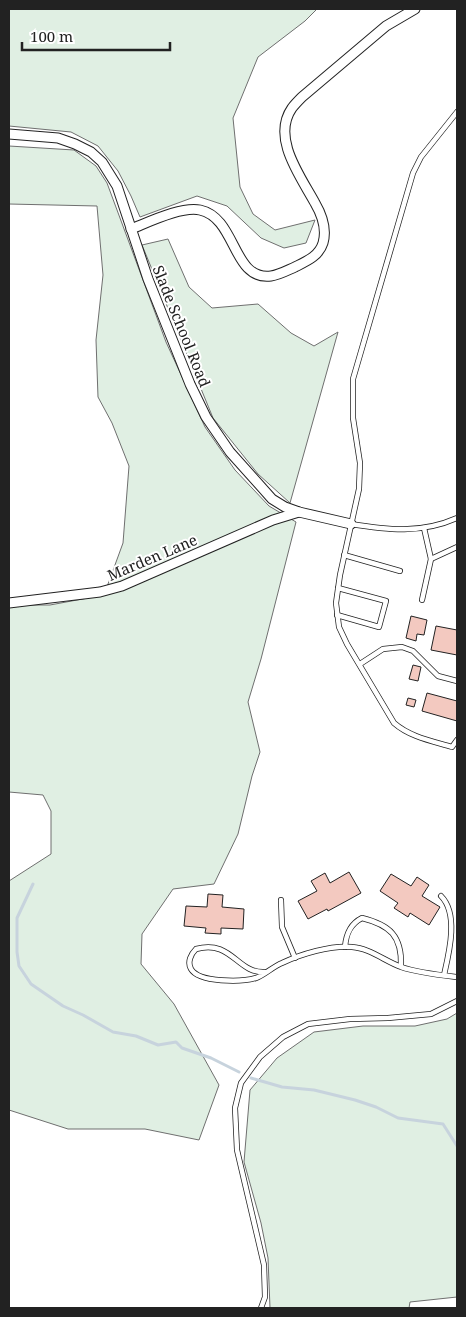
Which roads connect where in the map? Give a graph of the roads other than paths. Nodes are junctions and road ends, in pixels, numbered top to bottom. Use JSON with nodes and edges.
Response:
{"nodes":[{"id":1,"x":415,"y":9,"type":"edge"},
{"id":2,"x":457,"y":112,"type":"edge"},
{"id":3,"x":9,"y":134,"type":"edge"},
{"id":4,"x":131,"y":229,"type":"junction"},
{"id":5,"x":299,"y":512,"type":"junction"},
{"id":6,"x":457,"y":518,"type":"edge"},
{"id":7,"x":351,"y":524,"type":"junction"},
{"id":8,"x":424,"y":528,"type":"junction"},
{"id":9,"x":457,"y":547,"type":"edge"},
{"id":10,"x":344,"y":556,"type":"junction"},
{"id":11,"x":431,"y":559,"type":"junction"},
{"id":12,"x":400,"y":571,"type":"dead end"},
{"id":13,"x":338,"y":588,"type":"junction"},
{"id":14,"x":422,"y":600,"type":"dead end"},
{"id":15,"x":9,"y":603,"type":"edge"},
{"id":16,"x":337,"y":615,"type":"junction"},
{"id":17,"x":360,"y":664,"type":"junction"},
{"id":18,"x":457,"y":681,"type":"edge"},
{"id":19,"x":457,"y":740,"type":"edge"},
{"id":20,"x":441,"y":896,"type":"dead end"},
{"id":21,"x":281,"y":900,"type":"dead end"},
{"id":22,"x":345,"y":947,"type":"junction"},
{"id":23,"x":295,"y":958,"type":"junction"},
{"id":24,"x":401,"y":966,"type":"junction"},
{"id":25,"x":265,"y":972,"type":"junction"},
{"id":26,"x":444,"y":976,"type":"junction"},
{"id":27,"x":457,"y":977,"type":"edge"},
{"id":28,"x":457,"y":1001,"type":"edge"},
{"id":29,"x":261,"y":1308,"type":"edge"}],
"edges":[{"from":1,"to":4,"type":"street"},
{"from":2,"to":7,"type":"lane"},
{"from":3,"to":4,"type":"street","name":"Slade School Road"},
{"from":4,"to":5,"type":"street","name":"Slade School Road"},
{"from":5,"to":7,"type":"street","name":"Slade School Road"},
{"from":5,"to":15,"type":"street","name":"Marden Lane"},
{"from":6,"to":8,"type":"lane"},
{"from":7,"to":8,"type":"lane"},
{"from":7,"to":10,"type":"lane"},
{"from":8,"to":11,"type":"lane"},
{"from":9,"to":11,"type":"lane"},
{"from":10,"to":12,"type":"lane"},
{"from":10,"to":13,"type":"lane"},
{"from":11,"to":14,"type":"lane"},
{"from":13,"to":16,"type":"lane"},
{"from":13,"to":16,"type":"lane"},
{"from":16,"to":17,"type":"lane"},
{"from":17,"to":18,"type":"lane"},
{"from":17,"to":19,"type":"lane"},
{"from":20,"to":26,"type":"lane"},
{"from":21,"to":23,"type":"lane"},
{"from":22,"to":23,"type":"lane"},
{"from":22,"to":24,"type":"lane"},
{"from":22,"to":24,"type":"lane"},
{"from":23,"to":25,"type":"lane"},
{"from":24,"to":26,"type":"lane"},
{"from":25,"to":25,"type":"lane"},
{"from":26,"to":27,"type":"lane"},
{"from":28,"to":29,"type":"lane"}]}
